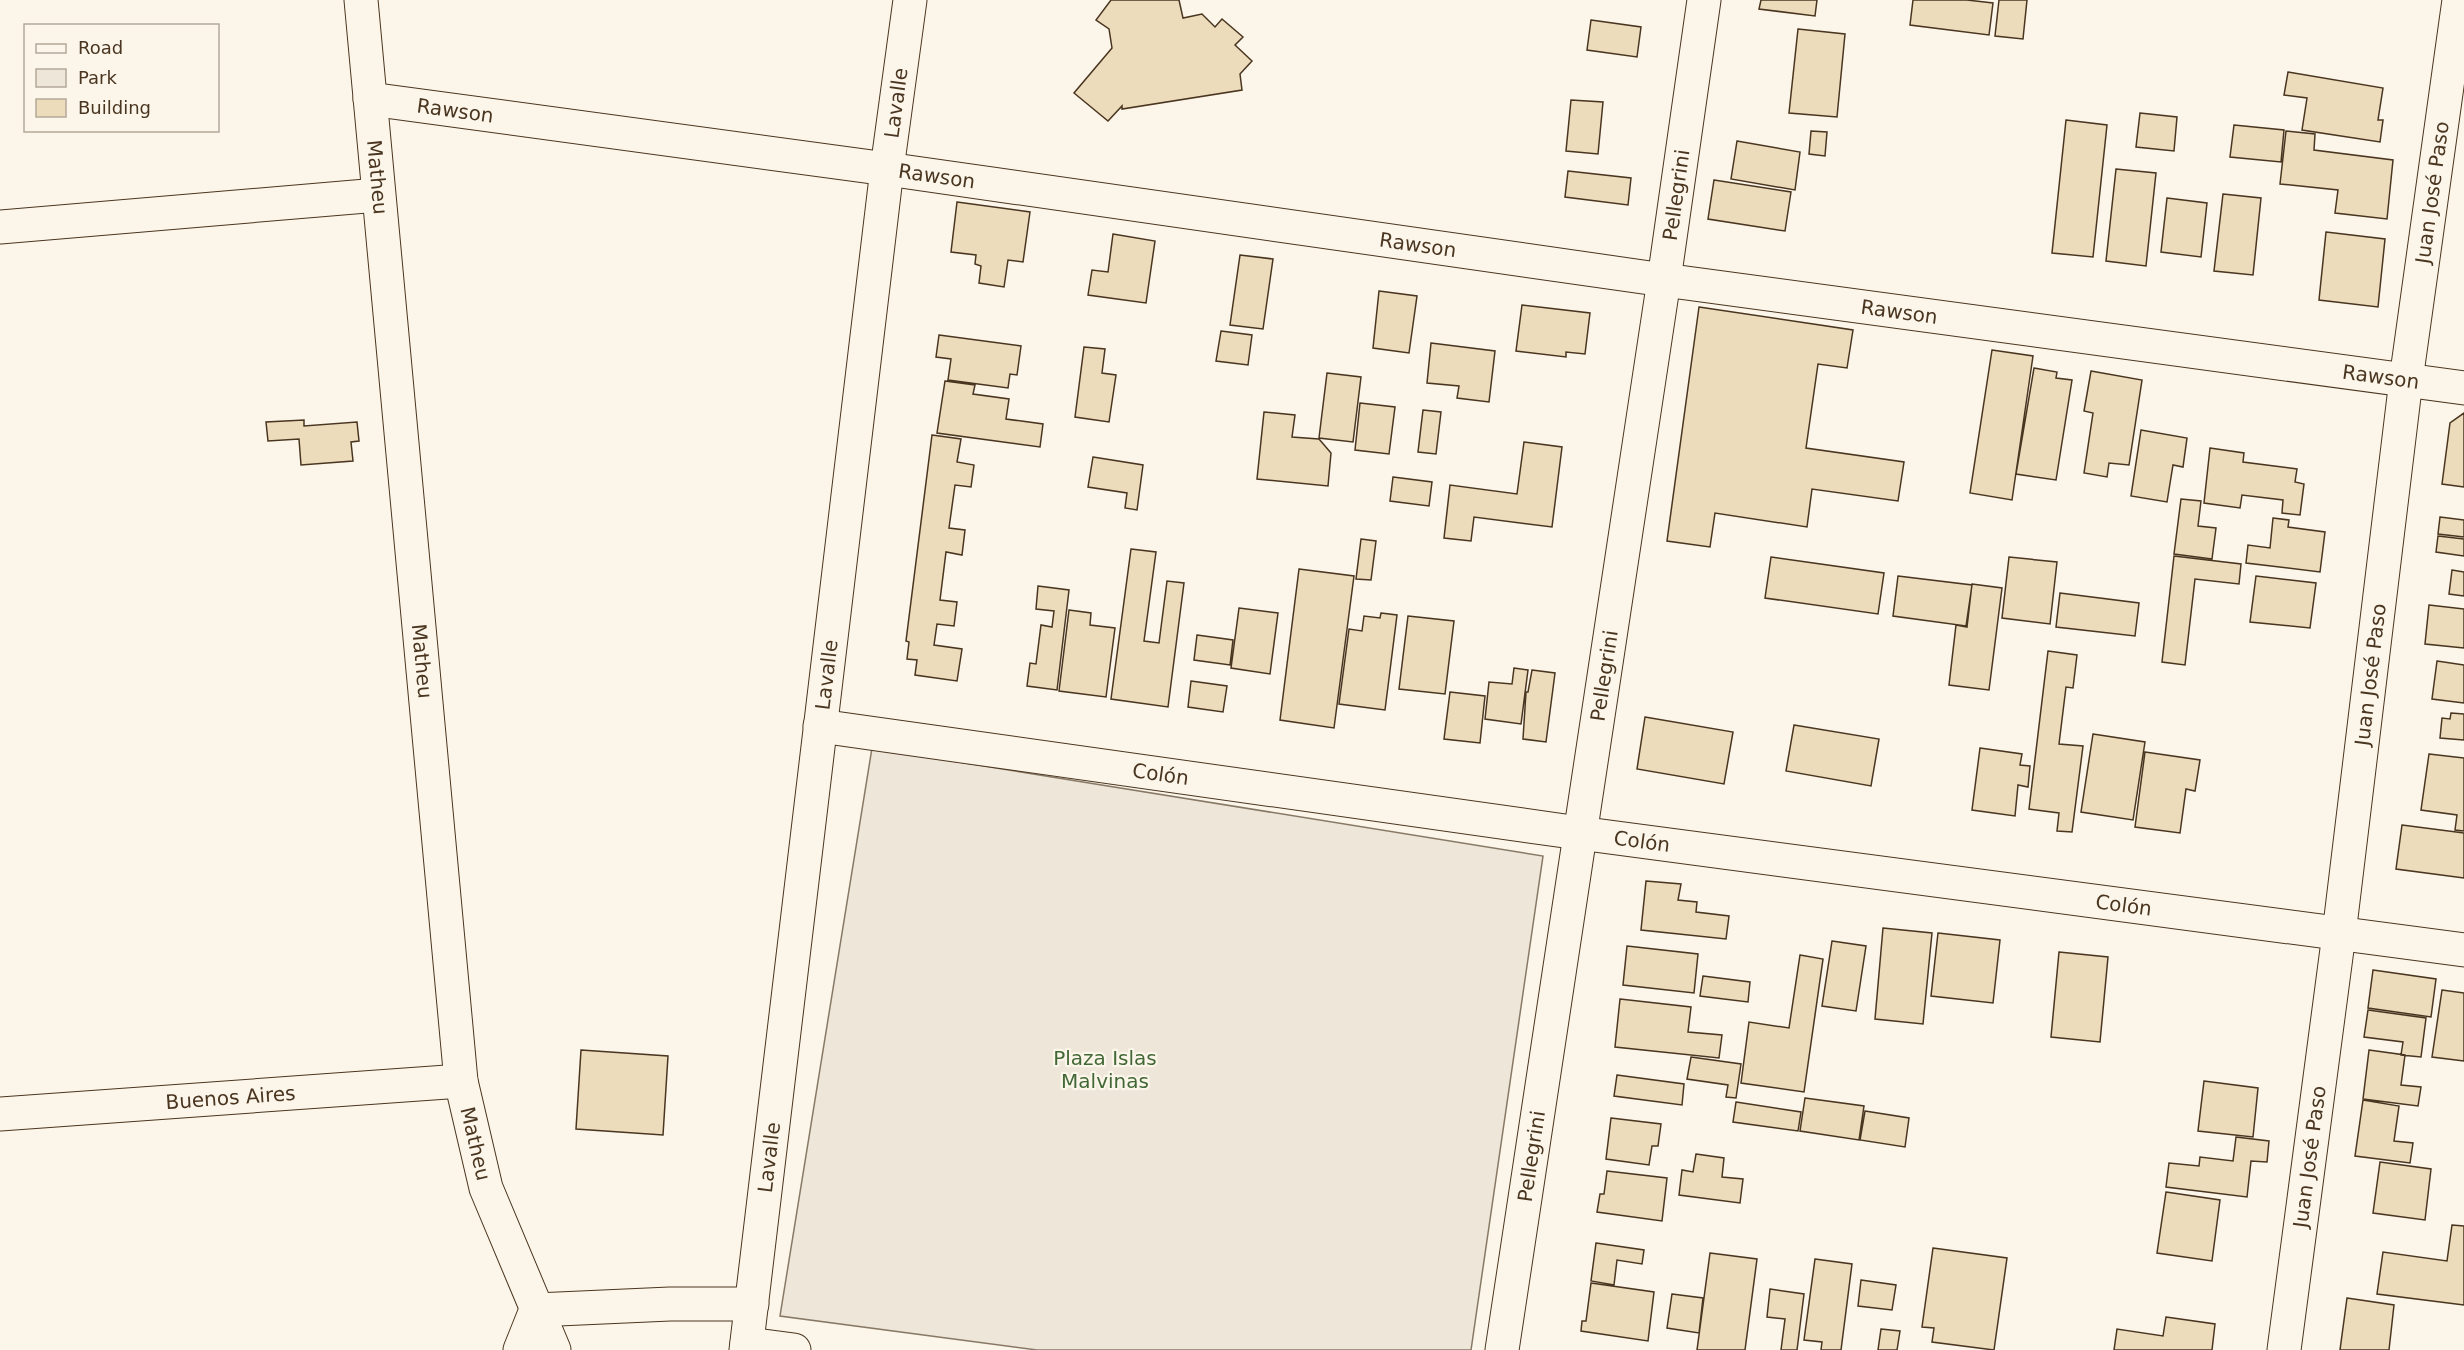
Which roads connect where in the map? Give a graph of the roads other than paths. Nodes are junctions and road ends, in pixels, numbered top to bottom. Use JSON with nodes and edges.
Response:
{"nodes":[{"id":1,"x":361,"y":0,"type":"edge"},
{"id":2,"x":909,"y":0,"type":"edge"},
{"id":3,"x":1704,"y":0,"type":"edge"},
{"id":4,"x":2459,"y":0,"type":"edge"},
{"id":5,"x":370,"y":99,"type":"junction"},
{"id":6,"x":887,"y":169,"type":"junction"},
{"id":7,"x":378,"y":195,"type":"junction"},
{"id":8,"x":0,"y":227,"type":"edge"},
{"id":9,"x":1664,"y":280,"type":"junction"},
{"id":10,"x":2406,"y":380,"type":"junction"},
{"id":11,"x":2464,"y":388,"type":"edge"},
{"id":12,"x":820,"y":726,"type":"junction"},
{"id":13,"x":1579,"y":833,"type":"junction"},
{"id":14,"x":2339,"y":934,"type":"junction"},
{"id":15,"x":2464,"y":950,"type":"edge"},
{"id":16,"x":461,"y":1081,"type":"junction"},
{"id":17,"x":0,"y":1114,"type":"edge"},
{"id":18,"x":753,"y":1304,"type":"junction"},
{"id":19,"x":536,"y":1310,"type":"junction"},
{"id":20,"x":746,"y":1347,"type":"edge"},
{"id":21,"x":520,"y":1350,"type":"edge"},
{"id":22,"x":554,"y":1350,"type":"edge"},
{"id":23,"x":795,"y":1350,"type":"edge"},
{"id":24,"x":1502,"y":1350,"type":"edge"},
{"id":25,"x":2284,"y":1350,"type":"edge"}],
"edges":[{"from":1,"to":5,"type":"street","name":"Matheu"},
{"from":2,"to":6,"type":"street","name":"Lavalle"},
{"from":3,"to":9,"type":"street","name":"Pellegrini"},
{"from":4,"to":10,"type":"street","name":"Juan José Paso"},
{"from":5,"to":6,"type":"street","name":"Rawson"},
{"from":5,"to":7,"type":"street","name":"Matheu"},
{"from":6,"to":9,"type":"street","name":"Rawson"},
{"from":6,"to":12,"type":"street","name":"Lavalle"},
{"from":7,"to":8,"type":"street"},
{"from":7,"to":16,"type":"street","name":"Matheu"},
{"from":9,"to":10,"type":"street","name":"Rawson"},
{"from":9,"to":13,"type":"street","name":"Pellegrini"},
{"from":10,"to":11,"type":"street","name":"Rawson"},
{"from":10,"to":14,"type":"street","name":"Juan José Paso"},
{"from":12,"to":13,"type":"street","name":"Colón"},
{"from":12,"to":18,"type":"street","name":"Lavalle"},
{"from":13,"to":14,"type":"street","name":"Colón"},
{"from":13,"to":24,"type":"street","name":"Pellegrini"},
{"from":14,"to":15,"type":"street","name":"Colón"},
{"from":14,"to":25,"type":"street","name":"Juan José Paso"},
{"from":16,"to":17,"type":"street","name":"Buenos Aires"},
{"from":16,"to":19,"type":"street","name":"Matheu"},
{"from":18,"to":19,"type":"street"},
{"from":18,"to":20,"type":"street","name":"Lavalle"},
{"from":19,"to":21,"type":"street"},
{"from":19,"to":22,"type":"street","name":"Matheu"},
{"from":20,"to":23,"type":"street"}]}
